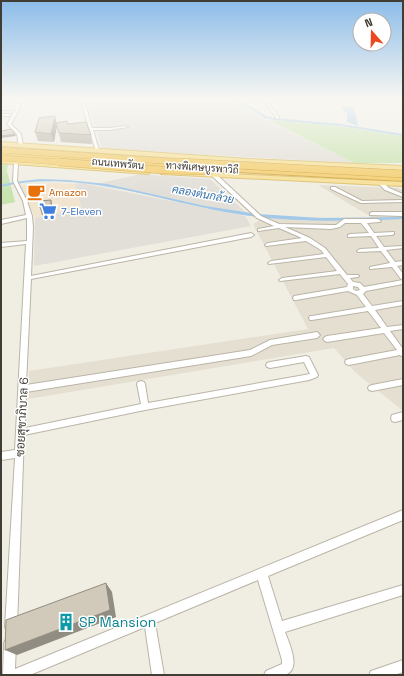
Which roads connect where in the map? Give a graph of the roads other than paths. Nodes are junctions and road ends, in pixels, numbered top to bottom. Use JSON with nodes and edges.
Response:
{"nodes":[{"id":1,"x":16,"y":131,"type":"edge"},
{"id":2,"x":91,"y":131,"type":"edge"},
{"id":3,"x":21,"y":146,"type":"junction"},
{"id":4,"x":1,"y":149,"type":"edge"},
{"id":5,"x":97,"y":150,"type":"junction"},
{"id":6,"x":1,"y":158,"type":"edge"},
{"id":7,"x":1,"y":161,"type":"edge"},
{"id":8,"x":16,"y":162,"type":"junction"},
{"id":9,"x":152,"y":166,"type":"junction"},
{"id":10,"x":403,"y":168,"type":"edge"},
{"id":11,"x":99,"y":169,"type":"junction"},
{"id":12,"x":256,"y":169,"type":"junction"},
{"id":13,"x":403,"y":173,"type":"edge"},
{"id":14,"x":214,"y":175,"type":"junction"},
{"id":15,"x":403,"y":178,"type":"edge"},
{"id":16,"x":381,"y":183,"type":"junction"},
{"id":17,"x":389,"y":183,"type":"junction"},
{"id":18,"x":403,"y":184,"type":"edge"},
{"id":19,"x":333,"y":188,"type":"dead end"},
{"id":20,"x":392,"y":190,"type":"junction"},
{"id":21,"x":403,"y":196,"type":"edge"},
{"id":22,"x":403,"y":201,"type":"edge"},
{"id":23,"x":372,"y":214,"type":"dead end"},
{"id":24,"x":403,"y":214,"type":"edge"},
{"id":25,"x":29,"y":216,"type":"junction"},
{"id":26,"x":363,"y":221,"type":"junction"},
{"id":27,"x":378,"y":221,"type":"dead end"},
{"id":28,"x":2,"y":222,"type":"edge"},
{"id":29,"x":277,"y":225,"type":"junction"},
{"id":30,"x":260,"y":230,"type":"dead end"},
{"id":31,"x":392,"y":233,"type":"dead end"},
{"id":32,"x":252,"y":235,"type":"dead end"},
{"id":33,"x":374,"y":235,"type":"junction"},
{"id":34,"x":350,"y":236,"type":"dead end"},
{"id":35,"x":308,"y":239,"type":"junction"},
{"id":36,"x":30,"y":242,"type":"junction"},
{"id":37,"x":1,"y":245,"type":"edge"},
{"id":38,"x":268,"y":245,"type":"dead end"},
{"id":39,"x":402,"y":247,"type":"edge"},
{"id":40,"x":384,"y":249,"type":"junction"},
{"id":41,"x":360,"y":251,"type":"dead end"},
{"id":42,"x":328,"y":255,"type":"junction"},
{"id":43,"x":271,"y":263,"type":"dead end"},
{"id":44,"x":403,"y":263,"type":"edge"},
{"id":45,"x":393,"y":264,"type":"junction"},
{"id":46,"x":372,"y":268,"type":"dead end"},
{"id":47,"x":341,"y":272,"type":"junction"},
{"id":48,"x":356,"y":276,"type":"dead end"},
{"id":49,"x":345,"y":277,"type":"junction"},
{"id":50,"x":28,"y":278,"type":"junction"},
{"id":51,"x":403,"y":278,"type":"edge"},
{"id":52,"x":282,"y":280,"type":"dead end"},
{"id":53,"x":403,"y":282,"type":"edge"},
{"id":54,"x":350,"y":287,"type":"junction"},
{"id":55,"x":361,"y":291,"type":"junction"},
{"id":56,"x":296,"y":298,"type":"dead end"},
{"id":57,"x":403,"y":303,"type":"edge"},
{"id":58,"x":370,"y":308,"type":"junction"},
{"id":59,"x":312,"y":318,"type":"dead end"},
{"id":60,"x":403,"y":327,"type":"edge"},
{"id":61,"x":386,"y":330,"type":"junction"},
{"id":62,"x":317,"y":335,"type":"dead end"},
{"id":63,"x":327,"y":339,"type":"dead end"},
{"id":64,"x":403,"y":353,"type":"edge"},
{"id":65,"x":349,"y":362,"type":"dead end"},
{"id":66,"x":270,"y":365,"type":"dead end"},
{"id":67,"x":403,"y":382,"type":"edge"},
{"id":68,"x":141,"y":384,"type":"dead end"},
{"id":69,"x":372,"y":388,"type":"dead end"},
{"id":70,"x":23,"y":389,"type":"junction"},
{"id":71,"x":145,"y":407,"type":"junction"},
{"id":72,"x":21,"y":432,"type":"junction"},
{"id":73,"x":20,"y":453,"type":"junction"},
{"id":74,"x":1,"y":456,"type":"edge"},
{"id":75,"x":403,"y":515,"type":"edge"},
{"id":76,"x":262,"y":574,"type":"junction"},
{"id":77,"x":403,"y":590,"type":"edge"},
{"id":78,"x":149,"y":619,"type":"junction"},
{"id":79,"x":279,"y":628,"type":"junction"},
{"id":80,"x":403,"y":666,"type":"edge"},
{"id":81,"x":9,"y":675,"type":"edge"},
{"id":82,"x":15,"y":675,"type":"edge"},
{"id":83,"x":158,"y":675,"type":"edge"},
{"id":84,"x":270,"y":675,"type":"edge"},
{"id":85,"x":375,"y":675,"type":"edge"}],
"edges":[{"from":1,"to":3,"type":"street"},
{"from":2,"to":5,"type":"street"},
{"from":3,"to":4,"type":"main road","name":"ถนนเทพรัตน"},
{"from":3,"to":5,"type":"main road","name":"ถนนเทพรัตน"},
{"from":4,"to":9,"type":"highway","name":"ถนนเทพรัตน"},
{"from":4,"to":12,"type":"highway","name":"ทางพิเศษบูรพาวิถี","bridge":true},
{"from":4,"to":13,"type":"highway","name":"ถนนเทพรัตน"},
{"from":5,"to":10,"type":"main road","name":"ถนนเทพรัตน"},
{"from":6,"to":12,"type":"highway","bridge":true},
{"from":7,"to":8,"type":"main road","name":"ถนนเทพรัตน"},
{"from":8,"to":11,"type":"main road","name":"ถนนเทพรัตน"},
{"from":8,"to":25,"type":"street","name":"ซอยสุขาภิบาล 6"},
{"from":9,"to":11,"type":"highway"},
{"from":9,"to":15,"type":"highway","name":"ถนนเทพรัตน"},
{"from":11,"to":14,"type":"main road","name":"ถนนเทพรัตน"},
{"from":12,"to":13,"type":"highway","name":"ทางพิเศษบูรพาวิถี","bridge":true},
{"from":12,"to":15,"type":"highway","name":"ทางพิเศษบูรพาวิถี"},
{"from":14,"to":16,"type":"main road","name":"ถนนเทพรัตน"},
{"from":14,"to":29,"type":"street"},
{"from":16,"to":17,"type":"main road","name":"ถนนเทพรัตน"},
{"from":16,"to":20,"type":"street"},
{"from":17,"to":18,"type":"main road","name":"ถนนเทพรัตน"},
{"from":17,"to":20,"type":"street"},
{"from":19,"to":22,"type":"street"},
{"from":20,"to":21,"type":"street"},
{"from":23,"to":24,"type":"street"},
{"from":25,"to":28,"type":"street"},
{"from":25,"to":36,"type":"street","name":"ซอยสุขาภิบาล 6"},
{"from":26,"to":27,"type":"street"},
{"from":26,"to":29,"type":"street"},
{"from":26,"to":33,"type":"street"},
{"from":29,"to":30,"type":"street"},
{"from":29,"to":35,"type":"street"},
{"from":31,"to":33,"type":"street"},
{"from":32,"to":50,"type":"street"},
{"from":33,"to":34,"type":"street"},
{"from":33,"to":40,"type":"street"},
{"from":35,"to":38,"type":"street"},
{"from":35,"to":42,"type":"street"},
{"from":36,"to":37,"type":"street"},
{"from":36,"to":50,"type":"street","name":"ซอยสุขาภิบาล 6"},
{"from":39,"to":40,"type":"street"},
{"from":40,"to":41,"type":"street"},
{"from":40,"to":45,"type":"street"},
{"from":42,"to":43,"type":"street"},
{"from":42,"to":47,"type":"street"},
{"from":44,"to":45,"type":"street"},
{"from":45,"to":46,"type":"street"},
{"from":45,"to":51,"type":"street"},
{"from":47,"to":49,"type":"street"},
{"from":47,"to":52,"type":"street"},
{"from":48,"to":49,"type":"street"},
{"from":49,"to":54,"type":"street"},
{"from":50,"to":70,"type":"street","name":"ซอยสุขาภิบาล 6"},
{"from":53,"to":55,"type":"street"},
{"from":54,"to":55,"type":"street"},
{"from":54,"to":56,"type":"street"},
{"from":55,"to":58,"type":"street"},
{"from":57,"to":58,"type":"street"},
{"from":58,"to":59,"type":"street"},
{"from":58,"to":61,"type":"street"},
{"from":60,"to":61,"type":"street"},
{"from":61,"to":63,"type":"street"},
{"from":61,"to":64,"type":"street"},
{"from":62,"to":70,"type":"street"},
{"from":64,"to":65,"type":"street"},
{"from":66,"to":71,"type":"street"},
{"from":67,"to":69,"type":"street"},
{"from":68,"to":71,"type":"street"},
{"from":70,"to":72,"type":"street","name":"ซอยสุขาภิบาล 6"},
{"from":71,"to":72,"type":"street"},
{"from":72,"to":73,"type":"street","name":"ซอยสุขาภิบาล 6"},
{"from":73,"to":74,"type":"street"},
{"from":73,"to":81,"type":"street","name":"ซอยสุขาภิบาล 6"},
{"from":75,"to":76,"type":"street"},
{"from":76,"to":78,"type":"street"},
{"from":76,"to":79,"type":"street"},
{"from":77,"to":79,"type":"street"},
{"from":78,"to":82,"type":"street"},
{"from":78,"to":83,"type":"street"},
{"from":79,"to":84,"type":"street"},
{"from":80,"to":85,"type":"street"}]}
